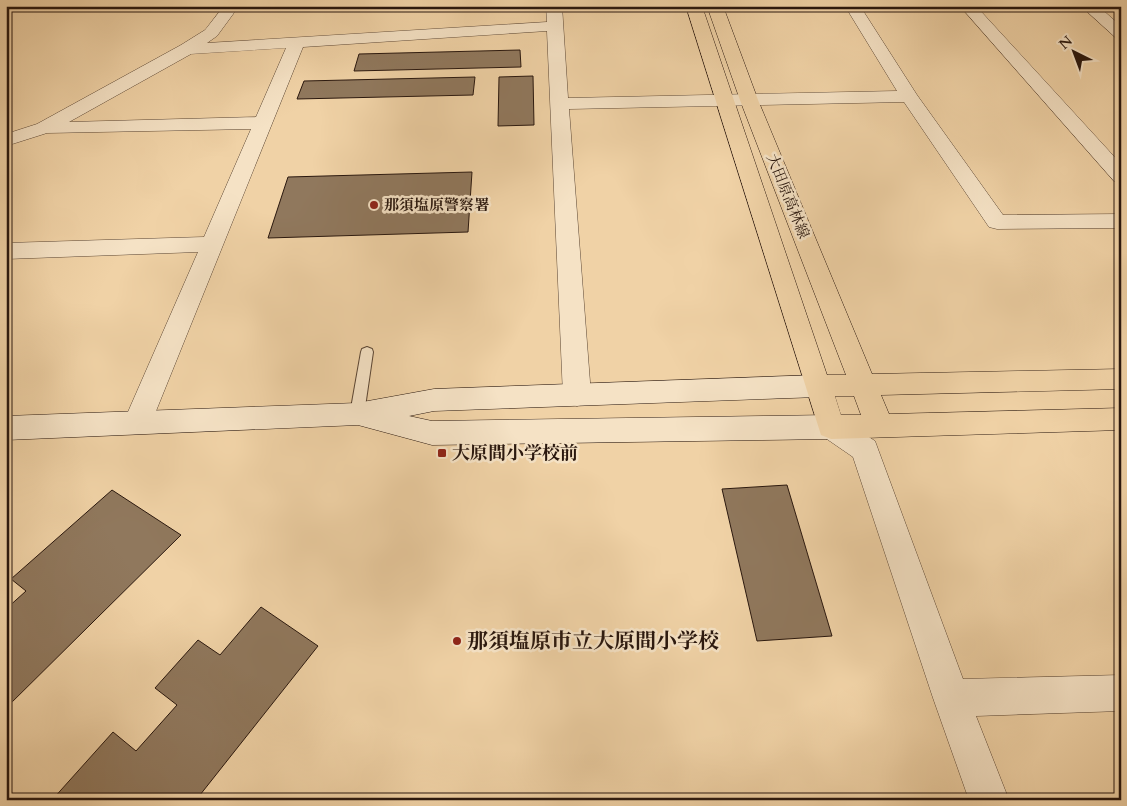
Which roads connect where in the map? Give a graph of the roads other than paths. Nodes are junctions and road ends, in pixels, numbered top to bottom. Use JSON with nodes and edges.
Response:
{"nodes":[{"id":1,"x":232,"y":6,"type":"edge"},
{"id":2,"x":694,"y":6,"type":"edge"},
{"id":3,"x":715,"y":6,"type":"edge"},
{"id":4,"x":852,"y":6,"type":"edge"},
{"id":5,"x":967,"y":6,"type":"edge"},
{"id":6,"x":1088,"y":6,"type":"edge"},
{"id":7,"x":554,"y":16,"type":"edge"},
{"id":8,"x":1121,"y":34,"type":"edge"},
{"id":9,"x":297,"y":42,"type":"junction"},
{"id":10,"x":187,"y":49,"type":"junction"},
{"id":11,"x":908,"y":96,"type":"junction"},
{"id":12,"x":749,"y":100,"type":"junction"},
{"id":13,"x":725,"y":101,"type":"junction"},
{"id":14,"x":559,"y":104,"type":"junction"},
{"id":15,"x":262,"y":123,"type":"junction"},
{"id":16,"x":44,"y":128,"type":"junction"},
{"id":17,"x":6,"y":140,"type":"edge"},
{"id":18,"x":1121,"y":176,"type":"edge"},
{"id":19,"x":1121,"y":221,"type":"edge"},
{"id":20,"x":214,"y":244,"type":"junction"},
{"id":21,"x":6,"y":251,"type":"edge"},
{"id":22,"x":367,"y":352,"type":"dead end"},
{"id":23,"x":1121,"y":379,"type":"edge"},
{"id":24,"x":863,"y":385,"type":"junction"},
{"id":25,"x":818,"y":386,"type":"junction"},
{"id":26,"x":577,"y":395,"type":"junction"},
{"id":27,"x":357,"y":414,"type":"junction"},
{"id":28,"x":1121,"y":419,"type":"edge"},
{"id":29,"x":138,"y":421,"type":"junction"},
{"id":30,"x":880,"y":426,"type":"junction"},
{"id":31,"x":831,"y":427,"type":"junction"},
{"id":32,"x":6,"y":428,"type":"edge"},
{"id":33,"x":1121,"y":693,"type":"edge"},
{"id":34,"x":952,"y":698,"type":"junction"},
{"id":35,"x":989,"y":800,"type":"edge"}],
"edges":[{"from":1,"to":10,"type":"street"},
{"from":2,"to":13,"type":"main road","name":"大田原高林線"},
{"from":3,"to":12,"type":"main road","name":"大田原高林線"},
{"from":4,"to":11,"type":"street"},
{"from":5,"to":18,"type":"street"},
{"from":6,"to":8,"type":"street"},
{"from":7,"to":9,"type":"street"},
{"from":7,"to":14,"type":"street"},
{"from":9,"to":10,"type":"street"},
{"from":9,"to":15,"type":"street"},
{"from":10,"to":16,"type":"street"},
{"from":11,"to":12,"type":"street"},
{"from":11,"to":19,"type":"street"},
{"from":12,"to":13,"type":"street"},
{"from":12,"to":24,"type":"main road","name":"大田原高林線"},
{"from":13,"to":14,"type":"street"},
{"from":13,"to":25,"type":"main road","name":"大田原高林線"},
{"from":14,"to":26,"type":"street"},
{"from":15,"to":16,"type":"street"},
{"from":15,"to":20,"type":"street"},
{"from":16,"to":17,"type":"street"},
{"from":20,"to":21,"type":"street"},
{"from":20,"to":29,"type":"street"},
{"from":22,"to":27,"type":"lane"},
{"from":23,"to":24,"type":"main road"},
{"from":24,"to":25,"type":"main road"},
{"from":24,"to":30,"type":"main road","name":"大田原高林線"},
{"from":25,"to":26,"type":"street"},
{"from":25,"to":31,"type":"main road","name":"大田原高林線"},
{"from":26,"to":27,"type":"street"},
{"from":27,"to":29,"type":"street"},
{"from":27,"to":31,"type":"street"},
{"from":28,"to":30,"type":"main road"},
{"from":29,"to":32,"type":"street"},
{"from":30,"to":31,"type":"main road"},
{"from":31,"to":34,"type":"street"},
{"from":33,"to":34,"type":"street"},
{"from":34,"to":35,"type":"street"}]}
